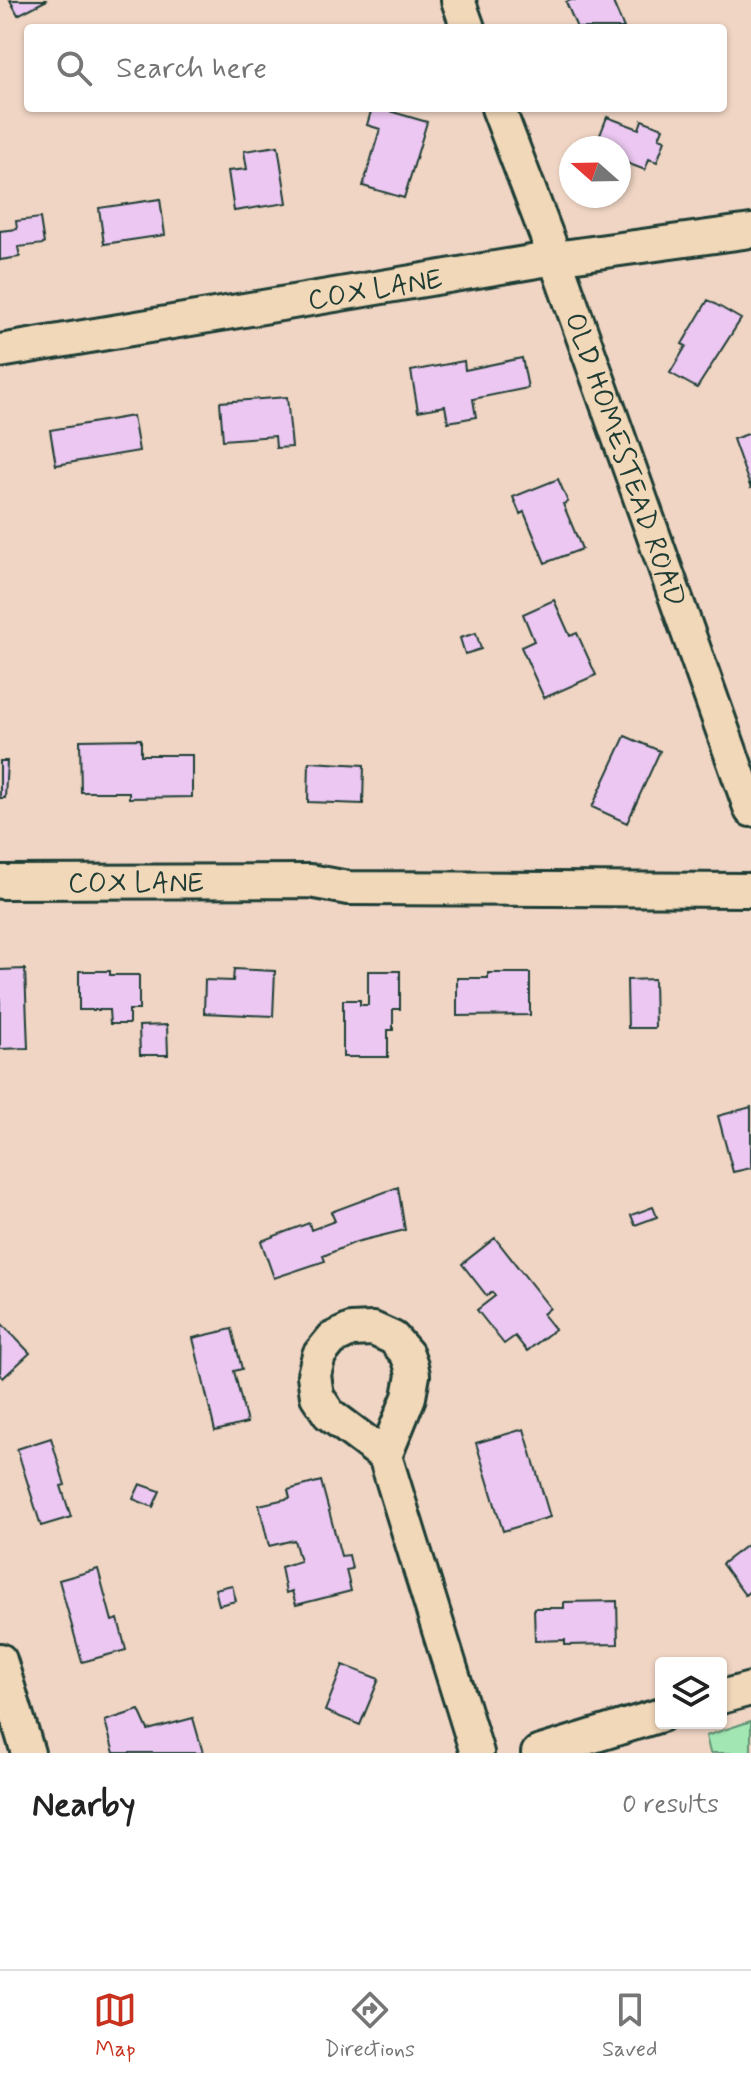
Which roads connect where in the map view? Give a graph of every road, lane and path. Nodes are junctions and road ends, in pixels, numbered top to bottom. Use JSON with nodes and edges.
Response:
{"nodes":[{"id":1,"x":458,"y":0,"type":"edge"},
{"id":2,"x":467,"y":24,"type":"edge"},
{"id":3,"x":500,"y":112,"type":"edge"},
{"id":4,"x":751,"y":231,"type":"edge"},
{"id":5,"x":555,"y":258,"type":"junction"},
{"id":6,"x":0,"y":351,"type":"edge"},
{"id":7,"x":751,"y":810,"type":"edge"},
{"id":8,"x":0,"y":882,"type":"edge"},
{"id":9,"x":751,"y":890,"type":"edge"},
{"id":10,"x":385,"y":1456,"type":"dead end"},
{"id":11,"x":0,"y":1660,"type":"edge"},
{"id":12,"x":751,"y":1689,"type":"edge"},
{"id":13,"x":727,"y":1695,"type":"edge"},
{"id":14,"x":655,"y":1717,"type":"edge"},
{"id":15,"x":28,"y":1753,"type":"edge"},
{"id":16,"x":477,"y":1753,"type":"edge"},
{"id":17,"x":538,"y":1753,"type":"edge"}],
"edges":[{"from":1,"to":2,"type":"street"},
{"from":3,"to":5,"type":"street","name":"OLD HOMESTEAD ROAD"},
{"from":4,"to":5,"type":"street","name":"COX LANE"},
{"from":5,"to":6,"type":"street","name":"COX LANE"},
{"from":5,"to":7,"type":"street","name":"OLD HOMESTEAD ROAD"},
{"from":8,"to":9,"type":"street","name":"COX LANE"},
{"from":10,"to":16,"type":"street"},
{"from":11,"to":15,"type":"street"},
{"from":12,"to":13,"type":"street"},
{"from":14,"to":17,"type":"street"}]}
